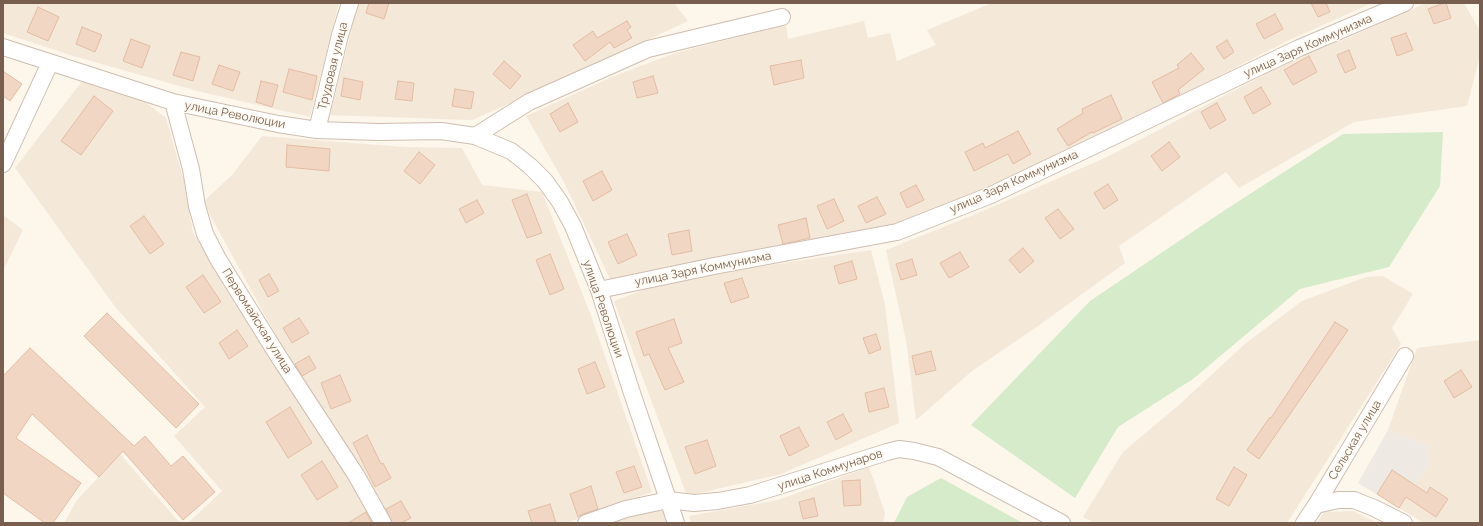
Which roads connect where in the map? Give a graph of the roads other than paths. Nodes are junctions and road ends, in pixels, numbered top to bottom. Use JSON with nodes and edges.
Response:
{"nodes":[{"id":1,"x":350,"y":3,"type":"edge"},
{"id":2,"x":1405,"y":3,"type":"edge"},
{"id":3,"x":782,"y":17,"type":"dead end"},
{"id":4,"x":3,"y":47,"type":"edge"},
{"id":5,"x":50,"y":62,"type":"junction"},
{"id":6,"x":173,"y":102,"type":"junction"},
{"id":7,"x":318,"y":130,"type":"junction"},
{"id":8,"x":475,"y":136,"type":"junction"},
{"id":9,"x":3,"y":164,"type":"edge"},
{"id":10,"x":599,"y":290,"type":"junction"},
{"id":11,"x":1405,"y":356,"type":"dead end"},
{"id":12,"x":668,"y":500,"type":"junction"},
{"id":13,"x":1316,"y":505,"type":"junction"},
{"id":14,"x":382,"y":523,"type":"edge"},
{"id":15,"x":586,"y":523,"type":"edge"},
{"id":16,"x":676,"y":523,"type":"edge"},
{"id":17,"x":1062,"y":523,"type":"edge"},
{"id":18,"x":1304,"y":523,"type":"edge"},
{"id":19,"x":1404,"y":523,"type":"edge"}],
"edges":[{"from":1,"to":7,"type":"street","name":"Трудовая улица"},
{"from":2,"to":10,"type":"street","name":"улица Заря Коммунизма"},
{"from":3,"to":8,"type":"street"},
{"from":4,"to":5,"type":"street","name":"улица Революции"},
{"from":5,"to":6,"type":"street","name":"улица Революции"},
{"from":5,"to":9,"type":"street"},
{"from":6,"to":7,"type":"street","name":"улица Революции"},
{"from":6,"to":14,"type":"street","name":"Первомайская улица"},
{"from":7,"to":8,"type":"street","name":"улица Революции"},
{"from":8,"to":10,"type":"street","name":"улица Революции"},
{"from":10,"to":12,"type":"street","name":"улица Революции"},
{"from":11,"to":13,"type":"street","name":"Сельская улица"},
{"from":12,"to":15,"type":"street","name":"улица Коммунаров"},
{"from":12,"to":16,"type":"street","name":"улица Революции"},
{"from":12,"to":17,"type":"street","name":"улица Коммунаров"},
{"from":13,"to":18,"type":"street","name":"Сельская улица"},
{"from":13,"to":19,"type":"street"}]}
